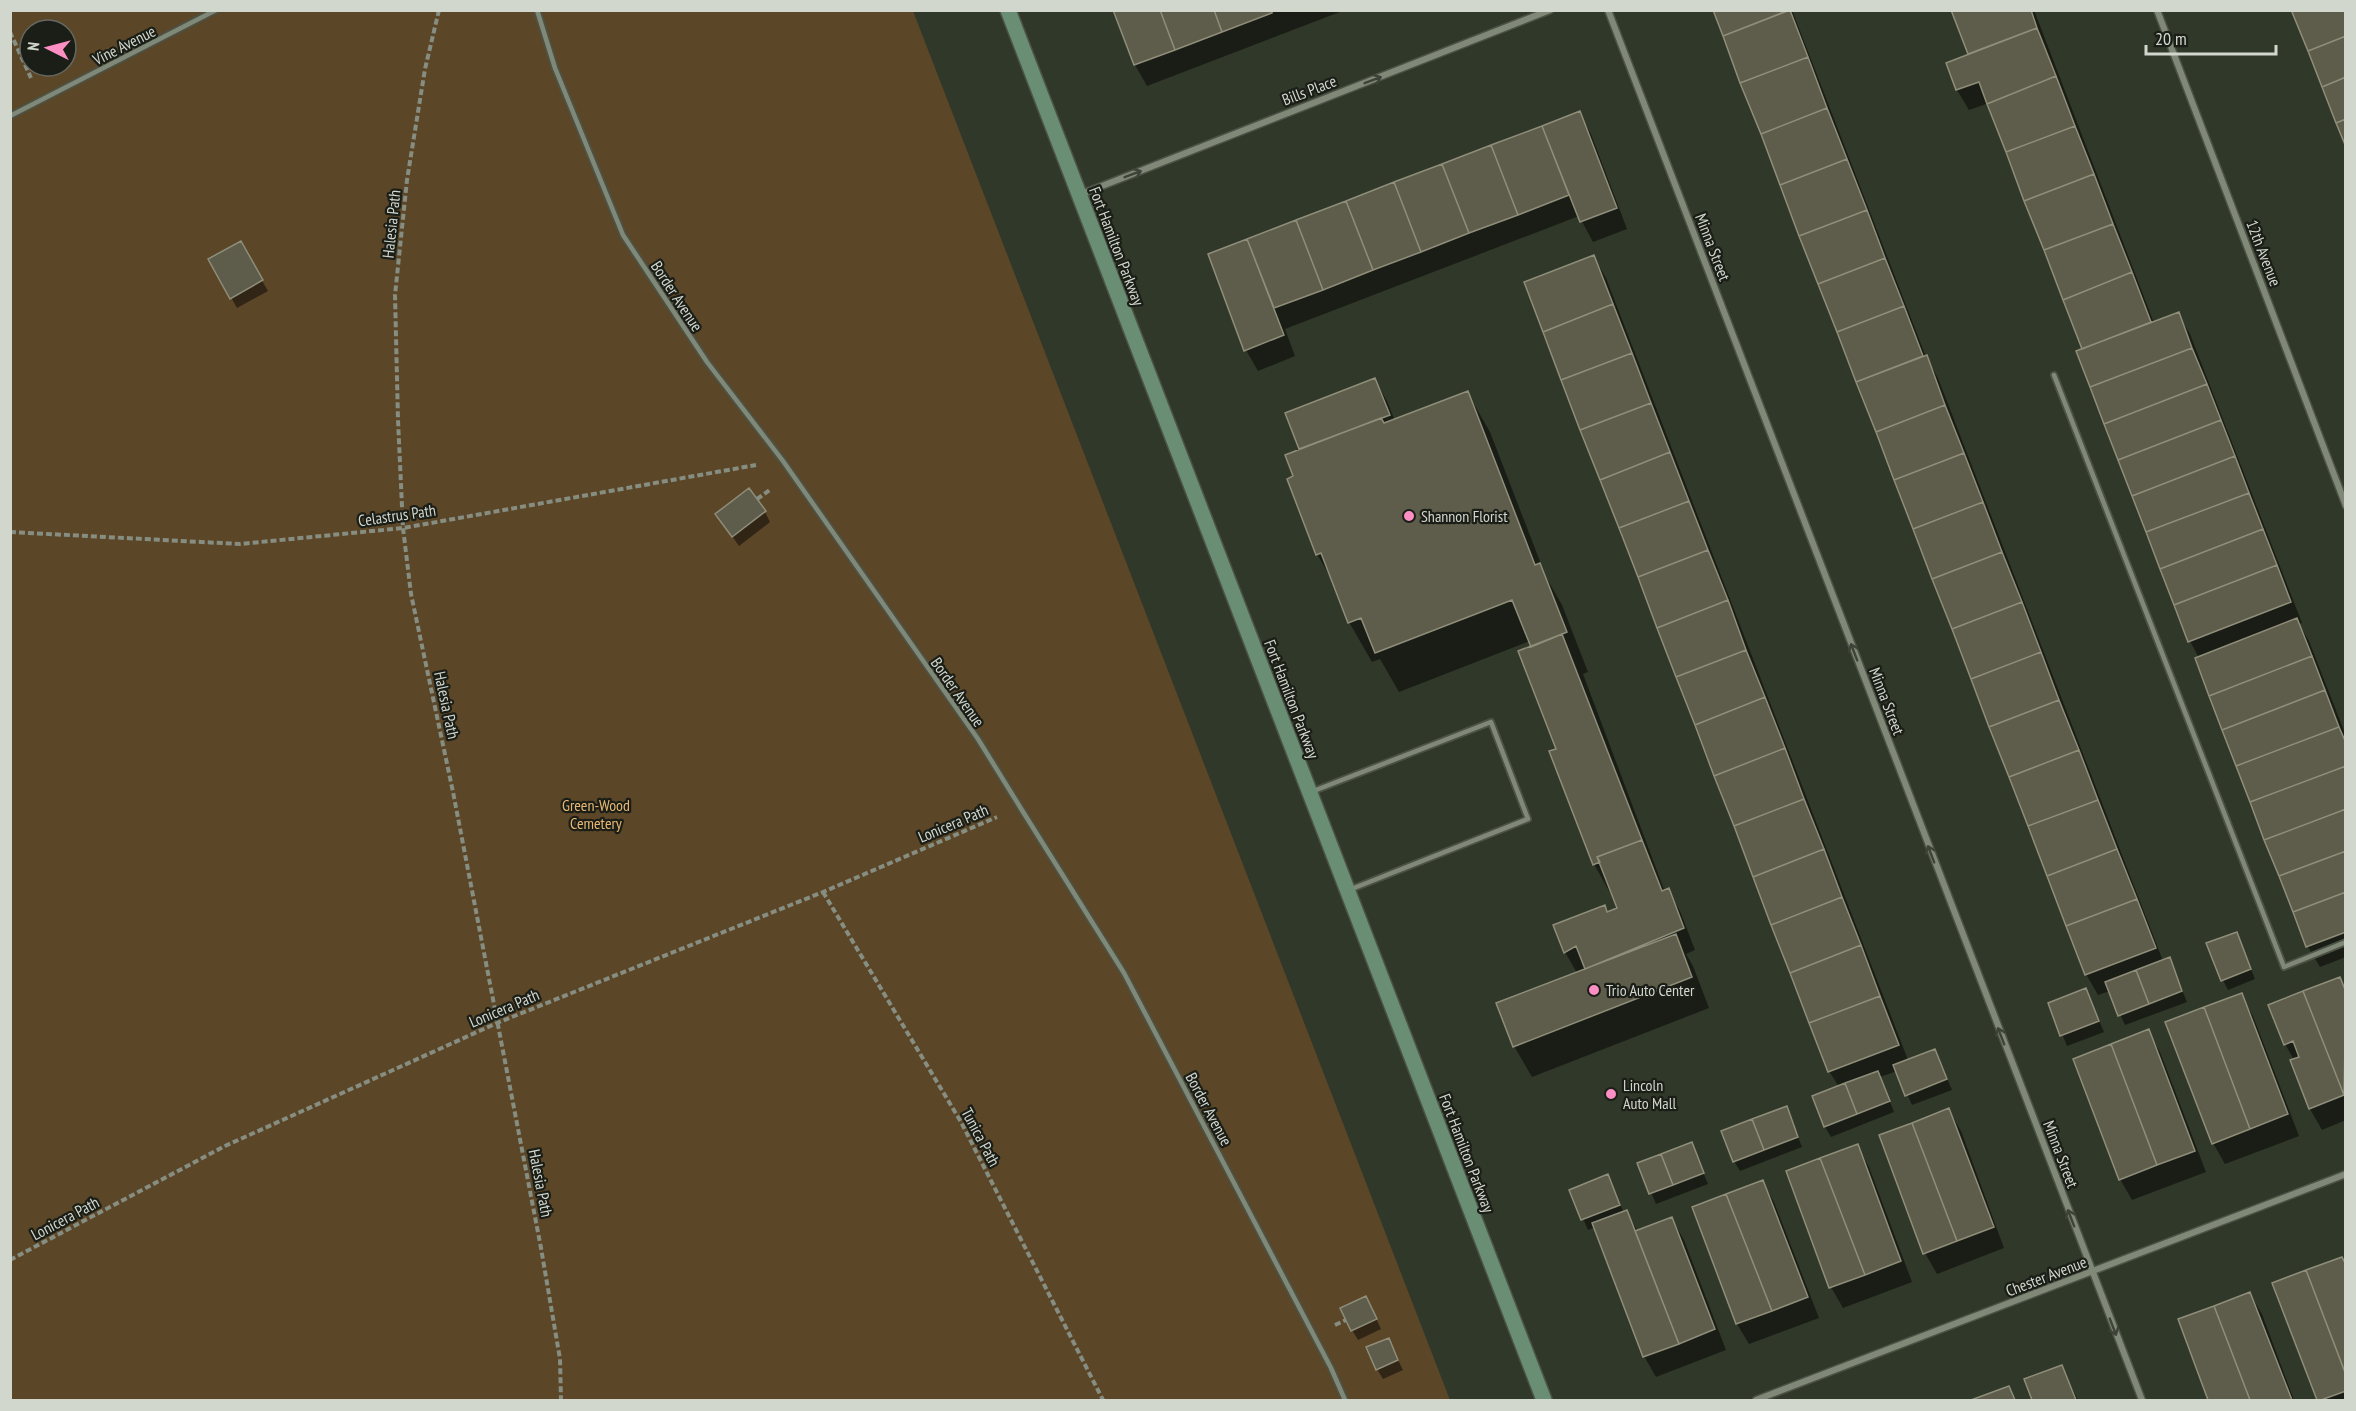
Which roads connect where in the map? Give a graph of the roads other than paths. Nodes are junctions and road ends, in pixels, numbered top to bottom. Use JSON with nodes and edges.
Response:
{"nodes":[{"id":1,"x":216,"y":10,"type":"edge"},
{"id":2,"x":537,"y":10,"type":"edge"},
{"id":3,"x":1008,"y":10,"type":"edge"},
{"id":4,"x":1550,"y":10,"type":"edge"},
{"id":5,"x":1608,"y":10,"type":"edge"},
{"id":6,"x":2157,"y":10,"type":"edge"},
{"id":7,"x":10,"y":116,"type":"edge"},
{"id":8,"x":1079,"y":195,"type":"junction"},
{"id":9,"x":2054,"y":375,"type":"dead end"},
{"id":10,"x":2346,"y":506,"type":"edge"},
{"id":11,"x":1308,"y":794,"type":"junction"},
{"id":12,"x":1346,"y":891,"type":"junction"},
{"id":13,"x":2346,"y":942,"type":"edge"},
{"id":14,"x":2346,"y":1174,"type":"edge"},
{"id":15,"x":2092,"y":1272,"type":"junction"},
{"id":16,"x":1345,"y":1401,"type":"edge"},
{"id":17,"x":1544,"y":1401,"type":"edge"},
{"id":18,"x":1756,"y":1401,"type":"edge"},
{"id":19,"x":2142,"y":1401,"type":"edge"}],
"edges":[{"from":1,"to":7,"type":"lane","name":"Vine Avenue"},
{"from":2,"to":16,"type":"lane","name":"Border Avenue"},
{"from":3,"to":8,"type":"main road","name":"Fort Hamilton Parkway"},
{"from":8,"to":4,"type":"street","name":"Bills Place","one_way":true},
{"from":15,"to":5,"type":"street","name":"Minna Street","one_way":true},
{"from":6,"to":10,"type":"street","name":"12th Avenue"},
{"from":8,"to":11,"type":"main road","name":"Fort Hamilton Parkway"},
{"from":9,"to":13,"type":"lane"},
{"from":11,"to":12,"type":"main road","name":"Fort Hamilton Parkway"},
{"from":11,"to":12,"type":"lane"},
{"from":12,"to":17,"type":"main road","name":"Fort Hamilton Parkway"},
{"from":14,"to":15,"type":"street","name":"Chester Avenue"},
{"from":15,"to":18,"type":"street","name":"Chester Avenue"},
{"from":15,"to":19,"type":"street","name":"Minna Street","one_way":true}]}
